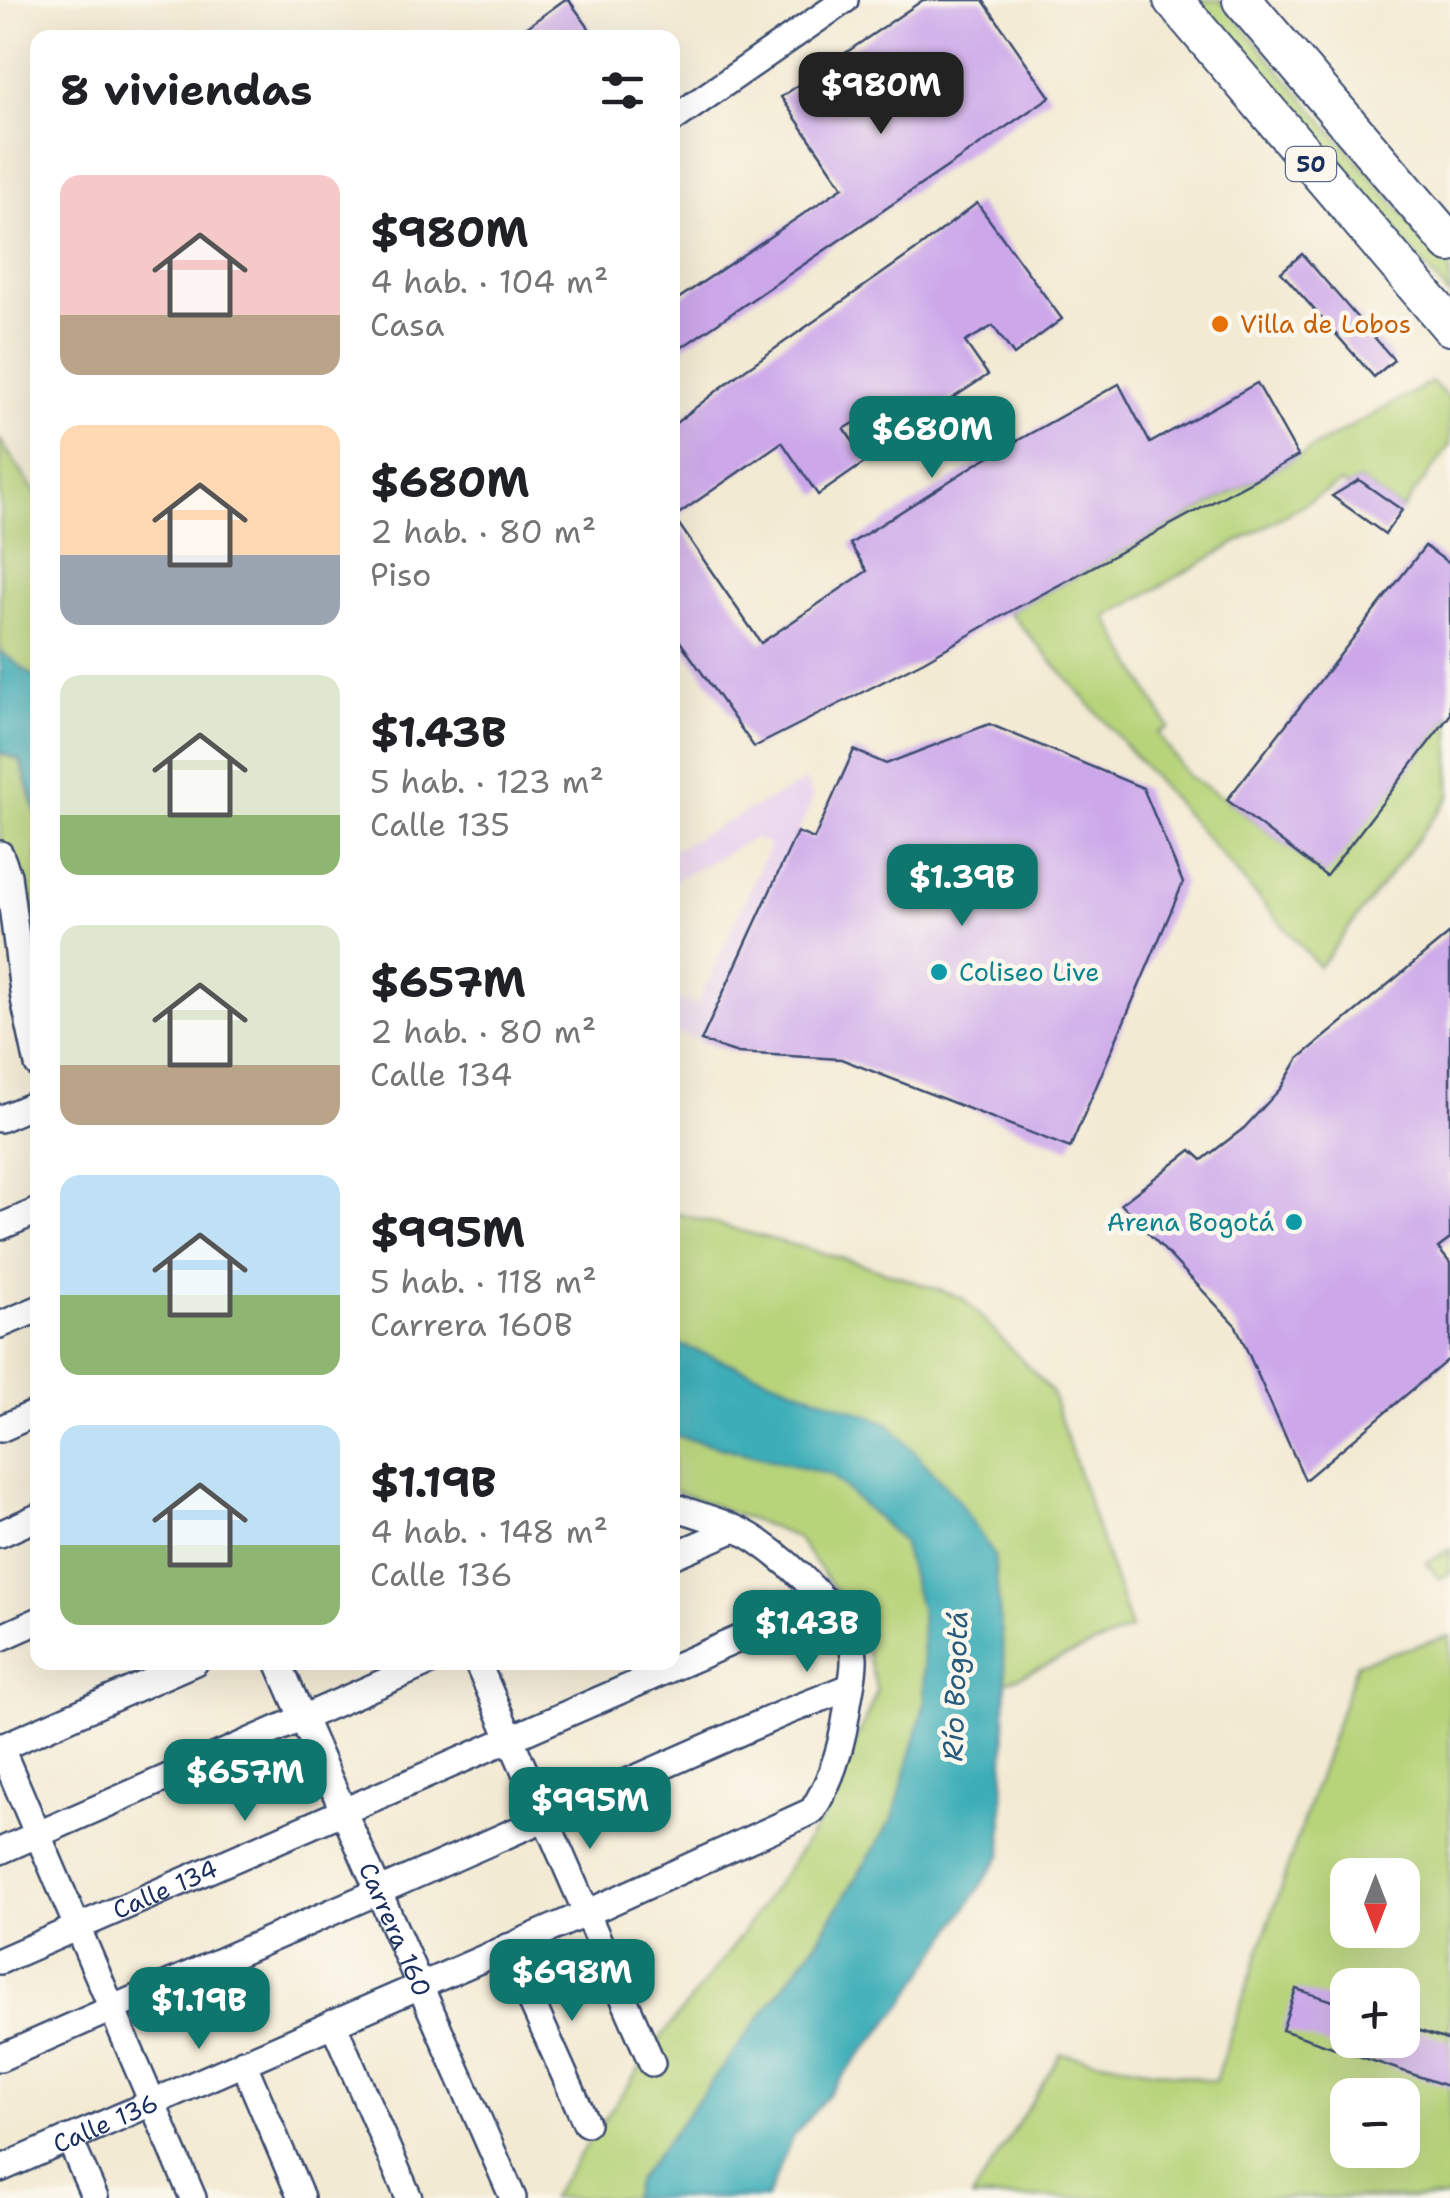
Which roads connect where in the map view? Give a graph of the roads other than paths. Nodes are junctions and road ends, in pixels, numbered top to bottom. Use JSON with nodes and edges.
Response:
{"nodes":[{"id":1,"x":845,"y":0,"type":"edge"},
{"id":2,"x":1174,"y":0,"type":"edge"},
{"id":3,"x":1242,"y":0,"type":"edge"},
{"id":4,"x":680,"y":114,"type":"edge"},
{"id":5,"x":1450,"y":243,"type":"edge"},
{"id":6,"x":1450,"y":326,"type":"edge"},
{"id":7,"x":0,"y":854,"type":"edge"},
{"id":8,"x":6,"y":905,"type":"edge"},
{"id":9,"x":24,"y":999,"type":"junction"},
{"id":10,"x":0,"y":1010,"type":"edge"},
{"id":11,"x":30,"y":1028,"type":"edge"},
{"id":12,"x":30,"y":1106,"type":"edge"},
{"id":13,"x":0,"y":1119,"type":"edge"},
{"id":14,"x":30,"y":1214,"type":"edge"},
{"id":15,"x":0,"y":1227,"type":"edge"},
{"id":16,"x":30,"y":1312,"type":"edge"},
{"id":17,"x":0,"y":1325,"type":"edge"},
{"id":18,"x":30,"y":1416,"type":"edge"},
{"id":19,"x":0,"y":1429,"type":"edge"},
{"id":20,"x":680,"y":1509,"type":"edge"},
{"id":21,"x":30,"y":1521,"type":"edge"},
{"id":22,"x":735,"y":1529,"type":"junction"},
{"id":23,"x":0,"y":1534,"type":"edge"},
{"id":24,"x":680,"y":1553,"type":"edge"},
{"id":25,"x":826,"y":1601,"type":"junction"},
{"id":26,"x":30,"y":1625,"type":"edge"},
{"id":27,"x":0,"y":1638,"type":"edge"},
{"id":28,"x":680,"y":1665,"type":"edge"},
{"id":29,"x":177,"y":1670,"type":"edge"},
{"id":30,"x":282,"y":1670,"type":"edge"},
{"id":31,"x":412,"y":1670,"type":"edge"},
{"id":32,"x":481,"y":1670,"type":"edge"},
{"id":33,"x":668,"y":1670,"type":"edge"},
{"id":34,"x":850,"y":1687,"type":"junction"},
{"id":35,"x":303,"y":1718,"type":"junction"},
{"id":36,"x":511,"y":1739,"type":"junction"},
{"id":37,"x":0,"y":1747,"type":"edge"},
{"id":38,"x":344,"y":1812,"type":"junction"},
{"id":39,"x":546,"y":1818,"type":"junction"},
{"id":40,"x":38,"y":1834,"type":"junction"},
{"id":41,"x":0,"y":1851,"type":"edge"},
{"id":42,"x":378,"y":1892,"type":"junction"},
{"id":43,"x":586,"y":1913,"type":"junction"},
{"id":44,"x":78,"y":1928,"type":"junction"},
{"id":45,"x":507,"y":1948,"type":"junction"},
{"id":46,"x":0,"y":1961,"type":"edge"},
{"id":47,"x":420,"y":1986,"type":"junction"},
{"id":48,"x":112,"y":2009,"type":"junction"},
{"id":49,"x":332,"y":2024,"type":"junction"},
{"id":50,"x":0,"y":2058,"type":"edge"},
{"id":51,"x":243,"y":2062,"type":"junction"},
{"id":52,"x":652,"y":2063,"type":"dead end"},
{"id":53,"x":152,"y":2102,"type":"junction"},
{"id":54,"x":586,"y":2123,"type":"dead end"},
{"id":55,"x":69,"y":2138,"type":"junction"},
{"id":56,"x":0,"y":2169,"type":"edge"},
{"id":57,"x":95,"y":2198,"type":"edge"},
{"id":58,"x":193,"y":2198,"type":"edge"},
{"id":59,"x":302,"y":2198,"type":"edge"},
{"id":60,"x":410,"y":2198,"type":"edge"},
{"id":61,"x":512,"y":2198,"type":"edge"}],
"edges":[{"from":1,"to":4,"type":"street"},
{"from":2,"to":6,"type":"highway","number":"50"},
{"from":3,"to":5,"type":"highway","number":"50"},
{"from":7,"to":8,"type":"street"},
{"from":8,"to":9,"type":"street"},
{"from":9,"to":10,"type":"street"},
{"from":9,"to":11,"type":"street"},
{"from":12,"to":13,"type":"street"},
{"from":14,"to":15,"type":"street"},
{"from":16,"to":17,"type":"street"},
{"from":18,"to":19,"type":"street"},
{"from":20,"to":22,"type":"street"},
{"from":21,"to":23,"type":"street"},
{"from":22,"to":24,"type":"street"},
{"from":22,"to":25,"type":"street"},
{"from":25,"to":28,"type":"street","name":"Calle 134"},
{"from":25,"to":34,"type":"street"},
{"from":26,"to":27,"type":"street"},
{"from":29,"to":37,"type":"street"},
{"from":30,"to":35,"type":"street","name":"Carrera 160"},
{"from":31,"to":35,"type":"street"},
{"from":32,"to":36,"type":"street"},
{"from":33,"to":36,"type":"street","name":"Calle 134"},
{"from":34,"to":39,"type":"street"},
{"from":34,"to":43,"type":"street","name":"Calle 136"},
{"from":35,"to":38,"type":"street","name":"Carrera 160"},
{"from":35,"to":40,"type":"street"},
{"from":36,"to":38,"type":"street","name":"Calle 134"},
{"from":36,"to":39,"type":"street"},
{"from":37,"to":40,"type":"street"},
{"from":38,"to":42,"type":"street","name":"Carrera 160"},
{"from":38,"to":44,"type":"street","name":"Calle 134"},
{"from":39,"to":42,"type":"street"},
{"from":39,"to":43,"type":"street"},
{"from":40,"to":41,"type":"street"},
{"from":40,"to":44,"type":"street"},
{"from":42,"to":47,"type":"street","name":"Carrera 160"},
{"from":42,"to":48,"type":"street"},
{"from":43,"to":45,"type":"street","name":"Calle 136"},
{"from":43,"to":52,"type":"street"},
{"from":44,"to":46,"type":"street","name":"Calle 134"},
{"from":44,"to":48,"type":"street"},
{"from":45,"to":47,"type":"street","name":"Calle 136"},
{"from":45,"to":54,"type":"street"},
{"from":47,"to":49,"type":"street","name":"Calle 136"},
{"from":47,"to":61,"type":"street","name":"Carrera 160"},
{"from":48,"to":50,"type":"street"},
{"from":48,"to":53,"type":"street"},
{"from":49,"to":51,"type":"street","name":"Calle 136"},
{"from":49,"to":60,"type":"street"},
{"from":51,"to":53,"type":"street","name":"Calle 136"},
{"from":51,"to":59,"type":"street"},
{"from":53,"to":55,"type":"street","name":"Calle 136"},
{"from":53,"to":58,"type":"street"},
{"from":55,"to":56,"type":"street","name":"Calle 136"},
{"from":55,"to":57,"type":"street"}]}
